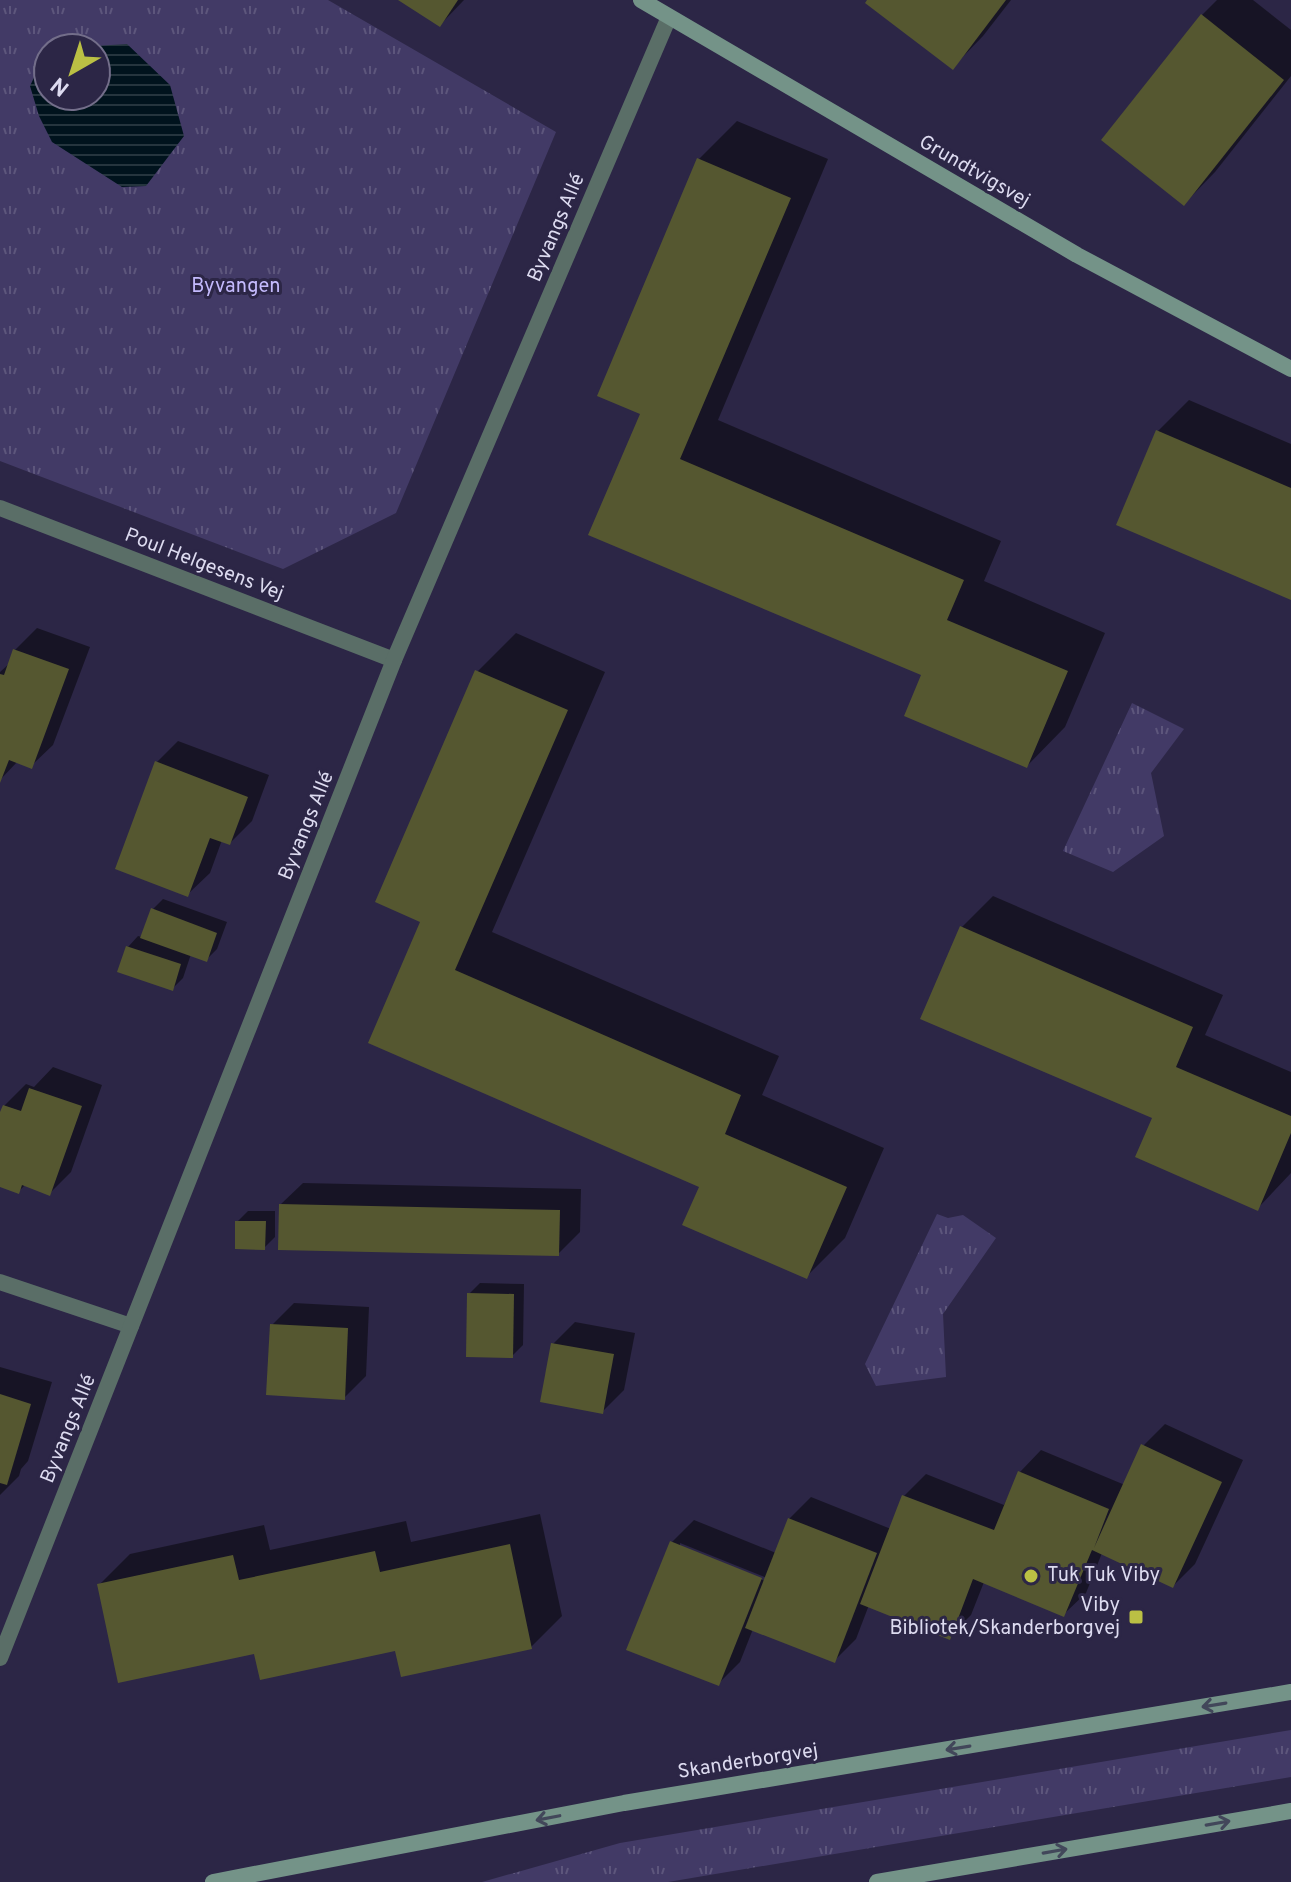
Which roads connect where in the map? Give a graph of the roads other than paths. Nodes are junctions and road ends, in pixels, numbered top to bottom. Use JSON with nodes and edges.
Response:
{"nodes":[{"id":1,"x":641,"y":0,"type":"edge"},
{"id":2,"x":669,"y":17,"type":"junction"},
{"id":3,"x":1291,"y":369,"type":"edge"},
{"id":4,"x":0,"y":508,"type":"edge"},
{"id":5,"x":394,"y":660,"type":"junction"},
{"id":6,"x":0,"y":1282,"type":"edge"},
{"id":7,"x":131,"y":1326,"type":"junction"},
{"id":8,"x":0,"y":1658,"type":"edge"},
{"id":9,"x":1291,"y":1692,"type":"edge"},
{"id":10,"x":1291,"y":1811,"type":"edge"},
{"id":11,"x":213,"y":1882,"type":"edge"},
{"id":12,"x":877,"y":1882,"type":"edge"}],
"edges":[{"from":1,"to":2,"type":"street","name":"Grundtvigsvej"},
{"from":2,"to":3,"type":"street","name":"Grundtvigsvej"},
{"from":2,"to":5,"type":"street","name":"Byvangs Allé"},
{"from":4,"to":5,"type":"street","name":"Poul Helgesens Vej"},
{"from":5,"to":7,"type":"street","name":"Byvangs Allé"},
{"from":6,"to":7,"type":"street"},
{"from":7,"to":8,"type":"street","name":"Byvangs Allé"},
{"from":9,"to":11,"type":"street","name":"Skanderborgvej","one_way":true},
{"from":12,"to":10,"type":"street","one_way":true}]}
